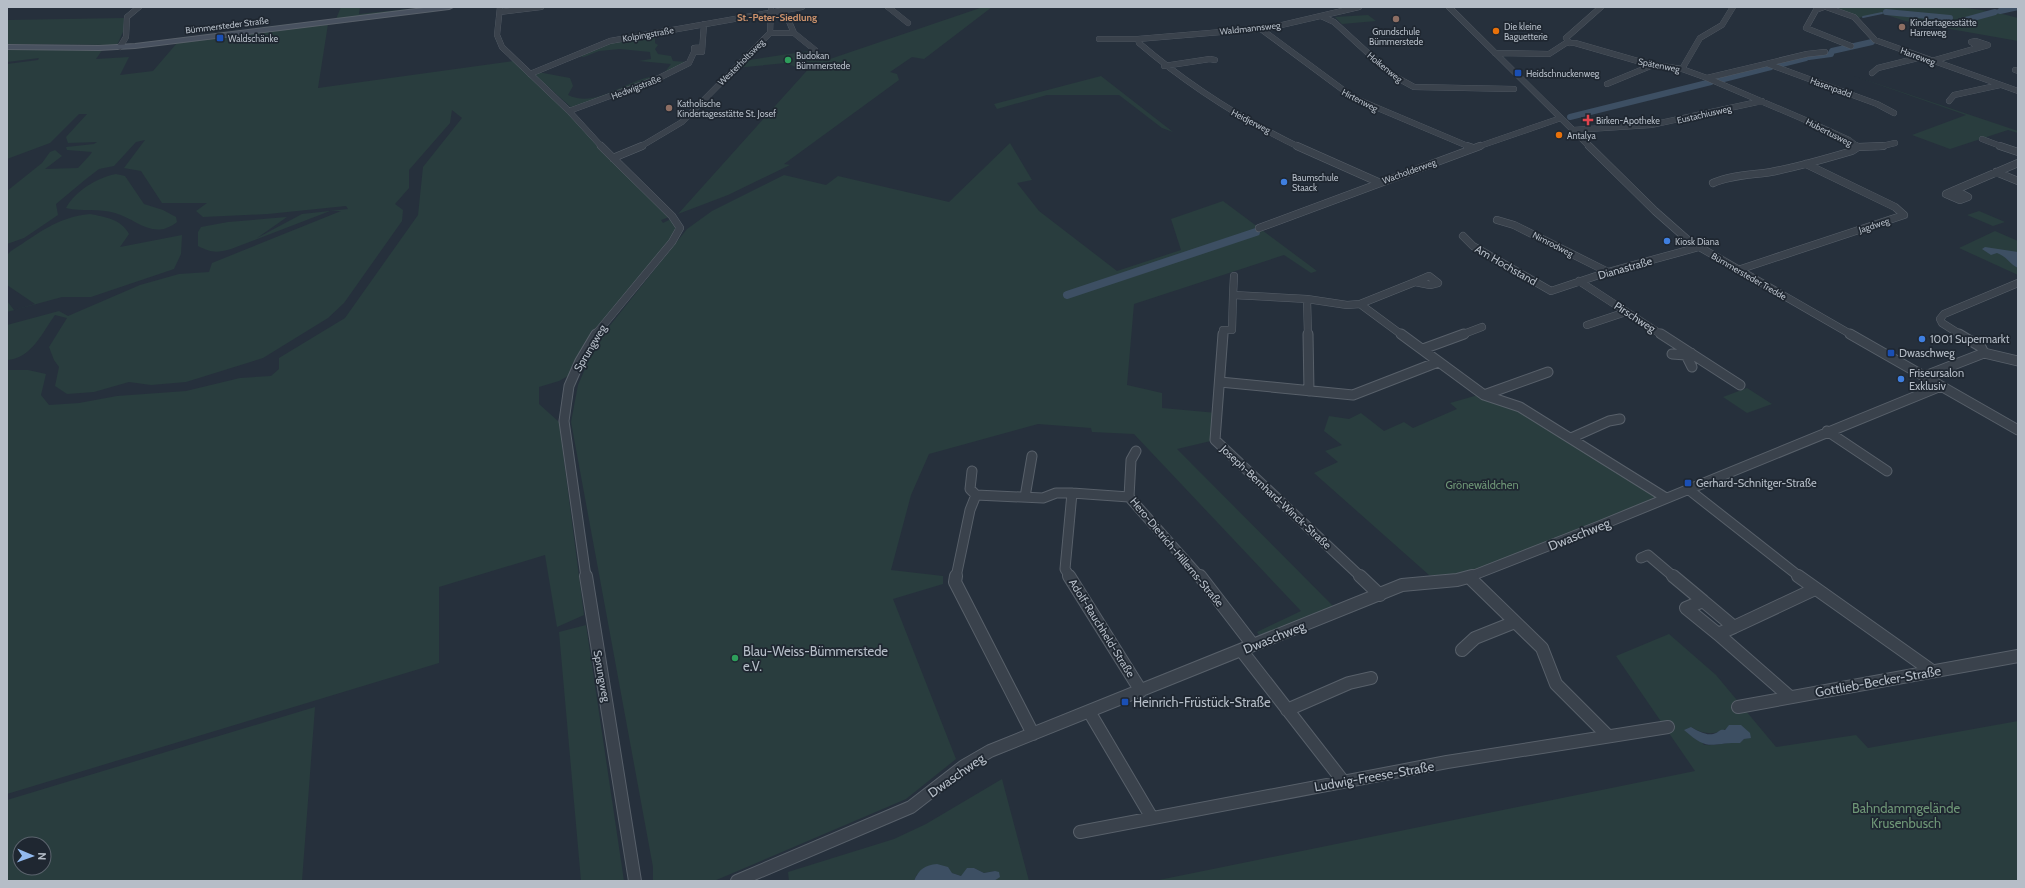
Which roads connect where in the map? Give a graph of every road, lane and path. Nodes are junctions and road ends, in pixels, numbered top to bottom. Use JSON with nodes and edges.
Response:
{"nodes":[{"id":1,"x":139,"y":7,"type":"edge"},
{"id":2,"x":449,"y":7,"type":"edge"},
{"id":3,"x":541,"y":7,"type":"edge"},
{"id":4,"x":802,"y":7,"type":"edge"},
{"id":5,"x":888,"y":7,"type":"edge"},
{"id":6,"x":1359,"y":7,"type":"edge"},
{"id":7,"x":1449,"y":7,"type":"edge"},
{"id":8,"x":1601,"y":7,"type":"edge"},
{"id":9,"x":1733,"y":7,"type":"edge"},
{"id":10,"x":1825,"y":7,"type":"edge"},
{"id":11,"x":500,"y":10,"type":"edge"},
{"id":12,"x":771,"y":10,"type":"edge"},
{"id":13,"x":784,"y":10,"type":"junction"},
{"id":14,"x":1320,"y":16,"type":"junction"},
{"id":15,"x":908,"y":23,"type":"dead end"},
{"id":16,"x":704,"y":24,"type":"junction"},
{"id":17,"x":1261,"y":29,"type":"junction"},
{"id":18,"x":770,"y":33,"type":"junction"},
{"id":19,"x":794,"y":33,"type":"junction"},
{"id":20,"x":1099,"y":39,"type":"dead end"},
{"id":21,"x":1138,"y":39,"type":"junction"},
{"id":22,"x":1570,"y":43,"type":"junction"},
{"id":23,"x":1851,"y":46,"type":"dead end"},
{"id":24,"x":7,"y":47,"type":"edge"},
{"id":25,"x":120,"y":47,"type":"junction"},
{"id":26,"x":1979,"y":47,"type":"dead end"},
{"id":27,"x":814,"y":50,"type":"dead end"},
{"id":28,"x":1825,"y":52,"type":"dead end"},
{"id":29,"x":1495,"y":53,"type":"junction"},
{"id":30,"x":1922,"y":57,"type":"junction"},
{"id":31,"x":1215,"y":60,"type":"dead end"},
{"id":32,"x":1932,"y":61,"type":"junction"},
{"id":33,"x":1768,"y":64,"type":"junction"},
{"id":34,"x":1653,"y":65,"type":"junction"},
{"id":35,"x":1164,"y":66,"type":"junction"},
{"id":36,"x":1682,"y":69,"type":"junction"},
{"id":37,"x":1872,"y":72,"type":"dead end"},
{"id":38,"x":530,"y":74,"type":"junction"},
{"id":39,"x":1707,"y":78,"type":"junction"},
{"id":40,"x":1607,"y":84,"type":"dead end"},
{"id":41,"x":2000,"y":85,"type":"junction"},
{"id":42,"x":1514,"y":88,"type":"dead end"},
{"id":43,"x":2018,"y":91,"type":"edge"},
{"id":44,"x":1762,"y":101,"type":"junction"},
{"id":45,"x":1949,"y":101,"type":"dead end"},
{"id":46,"x":569,"y":112,"type":"junction"},
{"id":47,"x":1894,"y":113,"type":"dead end"},
{"id":48,"x":1561,"y":118,"type":"junction"},
{"id":49,"x":1574,"y":130,"type":"junction"},
{"id":50,"x":1982,"y":138,"type":"dead end"},
{"id":51,"x":1895,"y":143,"type":"dead end"},
{"id":52,"x":1858,"y":147,"type":"junction"},
{"id":53,"x":1473,"y":148,"type":"junction"},
{"id":54,"x":2018,"y":152,"type":"edge"},
{"id":55,"x":613,"y":158,"type":"junction"},
{"id":56,"x":2018,"y":163,"type":"edge"},
{"id":57,"x":1806,"y":164,"type":"junction"},
{"id":58,"x":1996,"y":172,"type":"junction"},
{"id":59,"x":2018,"y":180,"type":"edge"},
{"id":60,"x":1378,"y":182,"type":"junction"},
{"id":61,"x":1713,"y":183,"type":"dead end"},
{"id":62,"x":1955,"y":190,"type":"dead end"},
{"id":63,"x":1497,"y":220,"type":"dead end"},
{"id":64,"x":1259,"y":228,"type":"dead end"},
{"id":65,"x":1463,"y":236,"type":"dead end"},
{"id":66,"x":1699,"y":247,"type":"junction"},
{"id":67,"x":1738,"y":270,"type":"junction"},
{"id":68,"x":1608,"y":272,"type":"junction"},
{"id":69,"x":1234,"y":276,"type":"dead end"},
{"id":70,"x":1579,"y":281,"type":"junction"},
{"id":71,"x":1415,"y":282,"type":"dead end"},
{"id":72,"x":2017,"y":284,"type":"edge"},
{"id":73,"x":1551,"y":291,"type":"joint"},
{"id":74,"x":1233,"y":295,"type":"junction"},
{"id":75,"x":1307,"y":299,"type":"junction"},
{"id":76,"x":1360,"y":304,"type":"junction"},
{"id":77,"x":1626,"y":312,"type":"junction"},
{"id":78,"x":1587,"y":325,"type":"dead end"},
{"id":79,"x":1482,"y":327,"type":"dead end"},
{"id":80,"x":1423,"y":349,"type":"junction"},
{"id":81,"x":1984,"y":353,"type":"junction"},
{"id":82,"x":1672,"y":354,"type":"dead end"},
{"id":83,"x":1689,"y":354,"type":"junction"},
{"id":84,"x":2018,"y":361,"type":"edge"},
{"id":85,"x":1438,"y":362,"type":"junction"},
{"id":86,"x":1692,"y":367,"type":"dead end"},
{"id":87,"x":1548,"y":372,"type":"dead end"},
{"id":88,"x":1925,"y":376,"type":"junction"},
{"id":89,"x":1220,"y":382,"type":"junction"},
{"id":90,"x":1740,"y":385,"type":"dead end"},
{"id":91,"x":1942,"y":386,"type":"junction"},
{"id":92,"x":1309,"y":391,"type":"junction"},
{"id":93,"x":1484,"y":395,"type":"junction"},
{"id":94,"x":1620,"y":419,"type":"dead end"},
{"id":95,"x":2018,"y":430,"type":"edge"},
{"id":96,"x":1827,"y":432,"type":"junction"},
{"id":97,"x":1570,"y":438,"type":"junction"},
{"id":98,"x":1136,"y":451,"type":"dead end"},
{"id":99,"x":1032,"y":456,"type":"dead end"},
{"id":100,"x":972,"y":471,"type":"dead end"},
{"id":101,"x":1887,"y":471,"type":"dead end"},
{"id":102,"x":1688,"y":490,"type":"junction"},
{"id":103,"x":1072,"y":493,"type":"junction"},
{"id":104,"x":976,"y":495,"type":"junction"},
{"id":105,"x":1025,"y":497,"type":"junction"},
{"id":106,"x":1129,"y":497,"type":"junction"},
{"id":107,"x":1666,"y":498,"type":"junction"},
{"id":108,"x":1641,"y":558,"type":"dead end"},
{"id":109,"x":1469,"y":577,"type":"junction"},
{"id":110,"x":1815,"y":589,"type":"junction"},
{"id":111,"x":1380,"y":595,"type":"junction"},
{"id":112,"x":1703,"y":601,"type":"junction"},
{"id":113,"x":1516,"y":622,"type":"junction"},
{"id":114,"x":1734,"y":627,"type":"junction"},
{"id":115,"x":1718,"y":634,"type":"junction"},
{"id":116,"x":1253,"y":645,"type":"junction"},
{"id":117,"x":1241,"y":650,"type":"junction"},
{"id":118,"x":1462,"y":650,"type":"dead end"},
{"id":119,"x":2018,"y":656,"type":"edge"},
{"id":120,"x":1932,"y":671,"type":"junction"},
{"id":121,"x":1371,"y":678,"type":"dead end"},
{"id":122,"x":1141,"y":691,"type":"junction"},
{"id":123,"x":1790,"y":697,"type":"junction"},
{"id":124,"x":1738,"y":707,"type":"dead end"},
{"id":125,"x":1287,"y":710,"type":"junction"},
{"id":126,"x":1090,"y":713,"type":"junction"},
{"id":127,"x":1668,"y":727,"type":"dead end"},
{"id":128,"x":1033,"y":734,"type":"junction"},
{"id":129,"x":1607,"y":735,"type":"junction"},
{"id":130,"x":1343,"y":781,"type":"junction"},
{"id":131,"x":1152,"y":818,"type":"junction"},
{"id":132,"x":1080,"y":832,"type":"dead end"},
{"id":133,"x":635,"y":881,"type":"edge"},
{"id":134,"x":737,"y":881,"type":"edge"}],
"edges":[{"from":1,"to":25,"type":"street"},
{"from":2,"to":25,"type":"street","name":"Bümmersteder Straße"},
{"from":3,"to":11,"type":"street"},
{"from":4,"to":13,"type":"street","name":"Kolpingstraße"},
{"from":5,"to":15,"type":"street"},
{"from":6,"to":14,"type":"street","name":"Waldmannsweg"},
{"from":7,"to":29,"type":"street","name":"Bümmersteder Tredde"},
{"from":8,"to":22,"type":"street"},
{"from":9,"to":36,"type":"street"},
{"from":10,"to":23,"type":"street"},
{"from":10,"to":30,"type":"street","name":"Harreweg"},
{"from":11,"to":38,"type":"street","name":"Sprungweg"},
{"from":12,"to":13,"type":"street","name":"Kolpingstraße"},
{"from":12,"to":16,"type":"street","name":"Kolpingstraße"},
{"from":12,"to":18,"type":"street","name":"Westerholtsweg"},
{"from":13,"to":19,"type":"street"},
{"from":14,"to":17,"type":"street","name":"Waldmannsweg"},
{"from":14,"to":42,"type":"street","name":"Hoikenweg"},
{"from":16,"to":38,"type":"street","name":"Kolpingstraße"},
{"from":16,"to":46,"type":"street","name":"Hedwigstraße"},
{"from":17,"to":21,"type":"street","name":"Waldmannsweg"},
{"from":17,"to":53,"type":"street","name":"Hirtenweg"},
{"from":18,"to":19,"type":"street"},
{"from":18,"to":55,"type":"street","name":"Westerholtsweg"},
{"from":19,"to":27,"type":"street"},
{"from":20,"to":21,"type":"street","name":"Waldmannsweg"},
{"from":21,"to":35,"type":"street","name":"Heidjerweg"},
{"from":22,"to":29,"type":"street"},
{"from":22,"to":34,"type":"street","name":"Spätenweg"},
{"from":24,"to":25,"type":"street","name":"Bümmersteder Straße"},
{"from":26,"to":32,"type":"street"},
{"from":28,"to":33,"type":"street"},
{"from":29,"to":48,"type":"street","name":"Bümmersteder Tredde"},
{"from":30,"to":32,"type":"street","name":"Harreweg"},
{"from":30,"to":37,"type":"street"},
{"from":31,"to":35,"type":"street"},
{"from":32,"to":41,"type":"street","name":"Harreweg"},
{"from":33,"to":39,"type":"street"},
{"from":33,"to":47,"type":"street","name":"Hasenpadd"},
{"from":34,"to":36,"type":"street","name":"Spätenweg"},
{"from":34,"to":40,"type":"street"},
{"from":35,"to":60,"type":"street","name":"Heidjerweg"},
{"from":36,"to":39,"type":"street","name":"Spätenweg"},
{"from":38,"to":46,"type":"street","name":"Sprungweg"},
{"from":39,"to":44,"type":"street","name":"Hubertusweg"},
{"from":41,"to":43,"type":"street","name":"Harreweg"},
{"from":41,"to":45,"type":"street"},
{"from":44,"to":49,"type":"street","name":"Eustachiusweg"},
{"from":44,"to":52,"type":"street","name":"Hubertusweg"},
{"from":46,"to":55,"type":"street","name":"Sprungweg"},
{"from":48,"to":49,"type":"street","name":"Bümmersteder Tredde"},
{"from":48,"to":53,"type":"street","name":"Wacholderweg"},
{"from":49,"to":66,"type":"street","name":"Bümmersteder Tredde"},
{"from":50,"to":54,"type":"street"},
{"from":51,"to":52,"type":"street"},
{"from":52,"to":57,"type":"street","name":"Hubertusweg"},
{"from":53,"to":60,"type":"street","name":"Wacholderweg"},
{"from":55,"to":133,"type":"street","name":"Sprungweg"},
{"from":56,"to":58,"type":"street"},
{"from":57,"to":61,"type":"street","name":"Hubertusweg"},
{"from":57,"to":67,"type":"street","name":"Jagdweg"},
{"from":58,"to":59,"type":"street"},
{"from":58,"to":62,"type":"street"},
{"from":60,"to":64,"type":"street","name":"Wacholderweg"},
{"from":63,"to":68,"type":"street","name":"Nimrodweg"},
{"from":65,"to":73,"type":"street","name":"Am Hochstand"},
{"from":66,"to":67,"type":"street","name":"Bümmersteder Tredde"},
{"from":66,"to":68,"type":"street","name":"Dianastraße"},
{"from":67,"to":88,"type":"street","name":"Bümmersteder Tredde"},
{"from":68,"to":70,"type":"street","name":"Dianastraße"},
{"from":69,"to":74,"type":"street","name":"Joseph-Bernhard-Winck-Straße"},
{"from":70,"to":73,"type":"street","name":"Dianastraße"},
{"from":70,"to":77,"type":"street","name":"Pirschweg"},
{"from":71,"to":76,"type":"street"},
{"from":72,"to":81,"type":"street"},
{"from":74,"to":75,"type":"street"},
{"from":74,"to":89,"type":"street","name":"Joseph-Bernhard-Winck-Straße"},
{"from":75,"to":76,"type":"street"},
{"from":75,"to":92,"type":"street"},
{"from":76,"to":80,"type":"street"},
{"from":77,"to":78,"type":"street"},
{"from":77,"to":83,"type":"street","name":"Pirschweg"},
{"from":79,"to":80,"type":"street"},
{"from":80,"to":85,"type":"street"},
{"from":81,"to":84,"type":"street"},
{"from":81,"to":88,"type":"street"},
{"from":82,"to":83,"type":"street","name":"Pirschweg"},
{"from":83,"to":86,"type":"street"},
{"from":83,"to":90,"type":"street","name":"Pirschweg"},
{"from":85,"to":92,"type":"street"},
{"from":85,"to":93,"type":"street"},
{"from":87,"to":93,"type":"street"},
{"from":88,"to":91,"type":"street","name":"Bümmersteder Tredde"},
{"from":89,"to":92,"type":"street"},
{"from":89,"to":111,"type":"street","name":"Joseph-Bernhard-Winck-Straße"},
{"from":91,"to":95,"type":"street","name":"Bümmersteder Tredde"},
{"from":91,"to":96,"type":"street","name":"Dwaschweg"},
{"from":93,"to":97,"type":"street"},
{"from":94,"to":97,"type":"street"},
{"from":96,"to":101,"type":"street"},
{"from":96,"to":102,"type":"street","name":"Dwaschweg"},
{"from":97,"to":107,"type":"street"},
{"from":98,"to":106,"type":"street","name":"Hero-Dietrich-Hillerns-Straße"},
{"from":99,"to":105,"type":"street"},
{"from":100,"to":104,"type":"street"},
{"from":102,"to":107,"type":"street","name":"Dwaschweg"},
{"from":102,"to":110,"type":"street"},
{"from":103,"to":105,"type":"street"},
{"from":103,"to":106,"type":"street"},
{"from":103,"to":122,"type":"street","name":"Adolf-Rauchheld-Straße"},
{"from":104,"to":105,"type":"street"},
{"from":104,"to":128,"type":"street"},
{"from":106,"to":116,"type":"street","name":"Hero-Dietrich-Hillerns-Straße"},
{"from":107,"to":109,"type":"street","name":"Dwaschweg"},
{"from":108,"to":112,"type":"street"},
{"from":109,"to":111,"type":"street","name":"Dwaschweg"},
{"from":109,"to":113,"type":"street"},
{"from":110,"to":114,"type":"street"},
{"from":110,"to":120,"type":"street"},
{"from":111,"to":116,"type":"street","name":"Dwaschweg"},
{"from":112,"to":114,"type":"street"},
{"from":112,"to":115,"type":"street"},
{"from":113,"to":118,"type":"street"},
{"from":113,"to":129,"type":"street"},
{"from":114,"to":115,"type":"street"},
{"from":115,"to":123,"type":"street"},
{"from":116,"to":117,"type":"street","name":"Dwaschweg"},
{"from":117,"to":122,"type":"street","name":"Dwaschweg"},
{"from":117,"to":125,"type":"street"},
{"from":119,"to":120,"type":"street","name":"Gottlieb-Becker-Straße"},
{"from":120,"to":123,"type":"street","name":"Gottlieb-Becker-Straße"},
{"from":121,"to":125,"type":"street"},
{"from":122,"to":126,"type":"street","name":"Dwaschweg"},
{"from":123,"to":124,"type":"street","name":"Gottlieb-Becker-Straße"},
{"from":125,"to":130,"type":"street"},
{"from":126,"to":128,"type":"street","name":"Dwaschweg"},
{"from":126,"to":131,"type":"street"},
{"from":127,"to":129,"type":"street","name":"Ludwig-Freese-Straße"},
{"from":128,"to":134,"type":"street","name":"Dwaschweg"},
{"from":129,"to":130,"type":"street","name":"Ludwig-Freese-Straße"},
{"from":130,"to":131,"type":"street","name":"Ludwig-Freese-Straße"},
{"from":131,"to":132,"type":"street","name":"Ludwig-Freese-Straße"}]}
